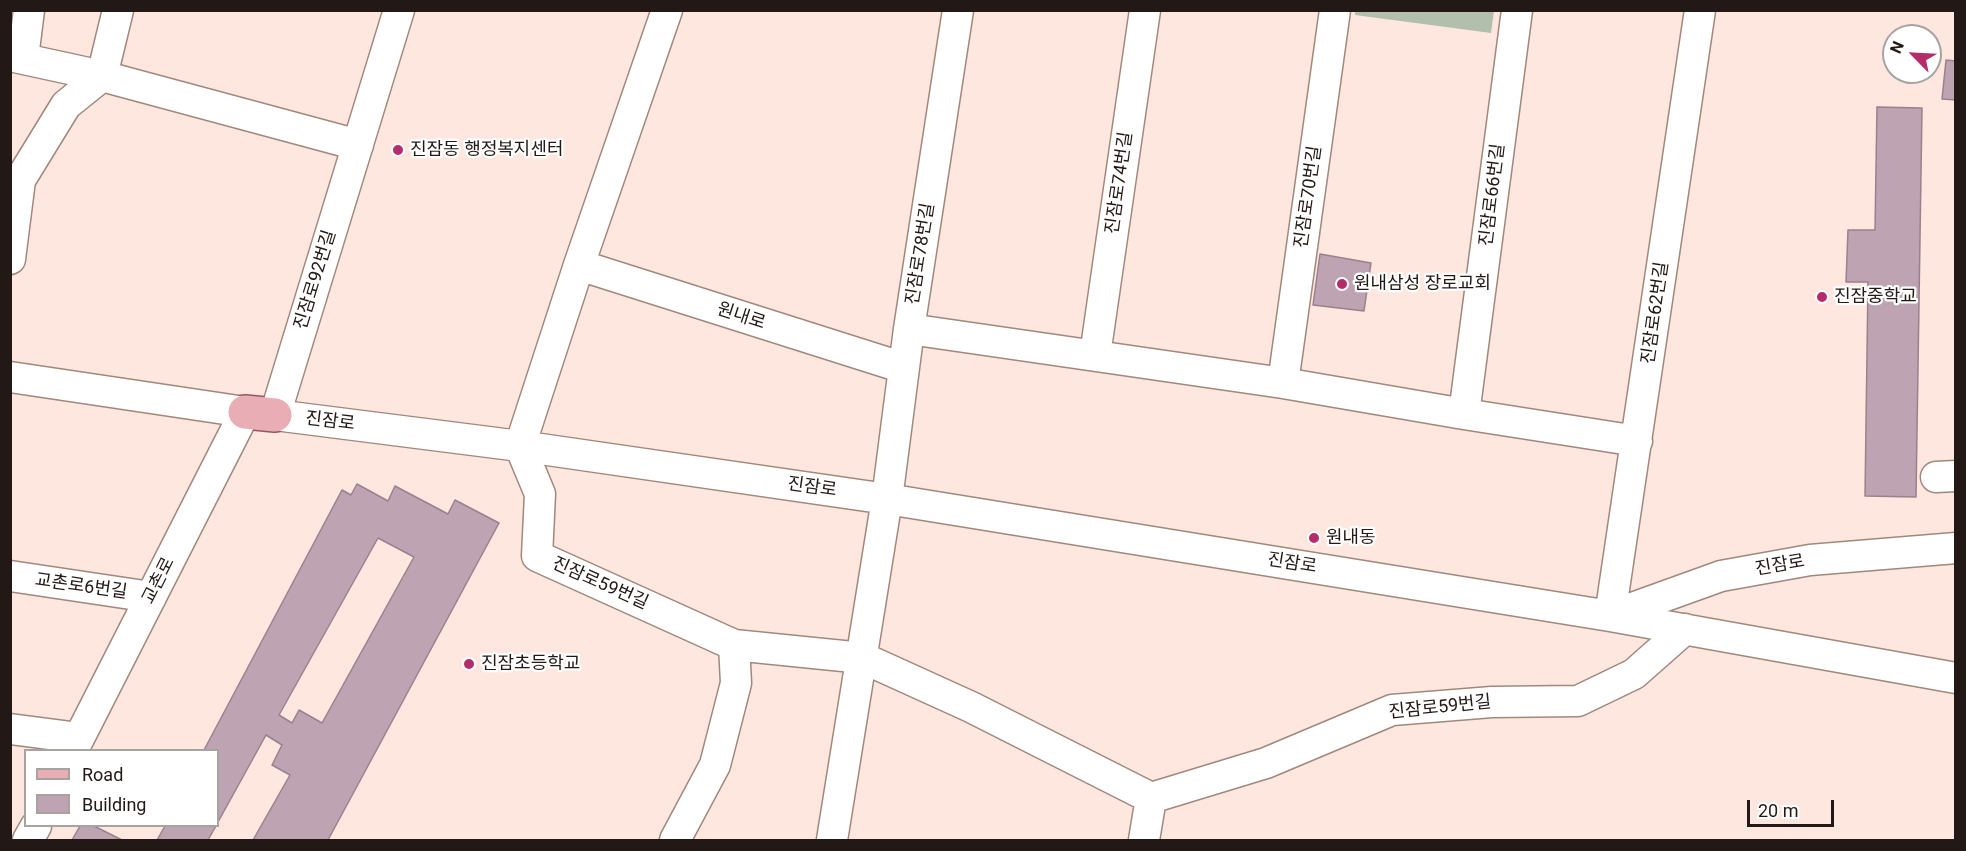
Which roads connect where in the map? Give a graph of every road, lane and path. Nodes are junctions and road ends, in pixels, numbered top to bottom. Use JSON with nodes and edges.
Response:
{"nodes":[{"id":1,"x":29,"y":10,"type":"edge"},
{"id":2,"x":118,"y":10,"type":"edge"},
{"id":3,"x":399,"y":10,"type":"edge"},
{"id":4,"x":668,"y":10,"type":"edge"},
{"id":5,"x":958,"y":10,"type":"edge"},
{"id":6,"x":1145,"y":10,"type":"edge"},
{"id":7,"x":1335,"y":10,"type":"edge"},
{"id":8,"x":1517,"y":10,"type":"edge"},
{"id":9,"x":1700,"y":10,"type":"edge"},
{"id":10,"x":17,"y":57,"type":"edge"},
{"id":11,"x":102,"y":75,"type":"junction"},
{"id":12,"x":358,"y":145,"type":"junction"},
{"id":13,"x":10,"y":259,"type":"edge"},
{"id":14,"x":579,"y":264,"type":"junction"},
{"id":15,"x":909,"y":329,"type":"junction"},
{"id":16,"x":1095,"y":355,"type":"junction"},
{"id":17,"x":904,"y":368,"type":"junction"},
{"id":18,"x":10,"y":377,"type":"edge"},
{"id":19,"x":1283,"y":383,"type":"junction"},
{"id":20,"x":260,"y":413,"type":"junction"},
{"id":21,"x":1464,"y":414,"type":"junction"},
{"id":22,"x":1637,"y":441,"type":"junction"},
{"id":23,"x":520,"y":446,"type":"junction"},
{"id":24,"x":887,"y":499,"type":"junction"},
{"id":25,"x":1956,"y":548,"type":"edge"},
{"id":26,"x":10,"y":576,"type":"edge"},
{"id":27,"x":151,"y":597,"type":"junction"},
{"id":28,"x":1610,"y":616,"type":"junction"},
{"id":29,"x":1685,"y":629,"type":"junction"},
{"id":30,"x":734,"y":645,"type":"junction"},
{"id":31,"x":863,"y":658,"type":"junction"},
{"id":32,"x":1956,"y":678,"type":"edge"},
{"id":33,"x":10,"y":729,"type":"edge"},
{"id":34,"x":76,"y":744,"type":"edge"},
{"id":35,"x":1151,"y":798,"type":"junction"},
{"id":36,"x":675,"y":840,"type":"edge"},
{"id":37,"x":832,"y":840,"type":"edge"},
{"id":38,"x":1144,"y":840,"type":"edge"}],
"edges":[{"from":1,"to":10,"type":"street"},
{"from":2,"to":11,"type":"street"},
{"from":3,"to":12,"type":"street","name":"진잠로92번길"},
{"from":4,"to":14,"type":"street"},
{"from":5,"to":15,"type":"street","name":"진잠로78번길"},
{"from":6,"to":16,"type":"street","name":"진잠로74번길"},
{"from":7,"to":19,"type":"street","name":"진잠로70번길"},
{"from":8,"to":21,"type":"street","name":"진잠로66번길"},
{"from":9,"to":22,"type":"street","name":"진잠로62번길"},
{"from":10,"to":11,"type":"street"},
{"from":11,"to":12,"type":"street"},
{"from":11,"to":13,"type":"street"},
{"from":12,"to":20,"type":"street","name":"진잠로92번길"},
{"from":14,"to":17,"type":"street","name":"원내로"},
{"from":14,"to":23,"type":"street"},
{"from":15,"to":16,"type":"street"},
{"from":15,"to":17,"type":"street","name":"진잠로78번길"},
{"from":16,"to":19,"type":"street"},
{"from":17,"to":24,"type":"street","name":"진잠로78번길"},
{"from":18,"to":20,"type":"street","name":"진잠로"},
{"from":19,"to":21,"type":"street"},
{"from":20,"to":23,"type":"street","name":"진잠로"},
{"from":20,"to":27,"type":"street","name":"교촌로"},
{"from":21,"to":22,"type":"street"},
{"from":22,"to":28,"type":"street","name":"진잠로62번길"},
{"from":23,"to":24,"type":"street","name":"진잠로"},
{"from":23,"to":30,"type":"street","name":"진잠로59번길"},
{"from":24,"to":28,"type":"street","name":"진잠로"},
{"from":24,"to":31,"type":"street","name":"진잠로78번길"},
{"from":25,"to":28,"type":"street","name":"진잠로"},
{"from":26,"to":27,"type":"street","name":"교촌로6번길"},
{"from":27,"to":34,"type":"street","name":"교촌로"},
{"from":28,"to":29,"type":"street","name":"진잠로"},
{"from":29,"to":32,"type":"street","name":"진잠로"},
{"from":29,"to":35,"type":"street","name":"진잠로59번길"},
{"from":30,"to":31,"type":"street","name":"진잠로59번길"},
{"from":30,"to":36,"type":"street"},
{"from":31,"to":35,"type":"street","name":"진잠로59번길"},
{"from":31,"to":37,"type":"street"},
{"from":33,"to":34,"type":"street"},
{"from":35,"to":38,"type":"street"}]}
